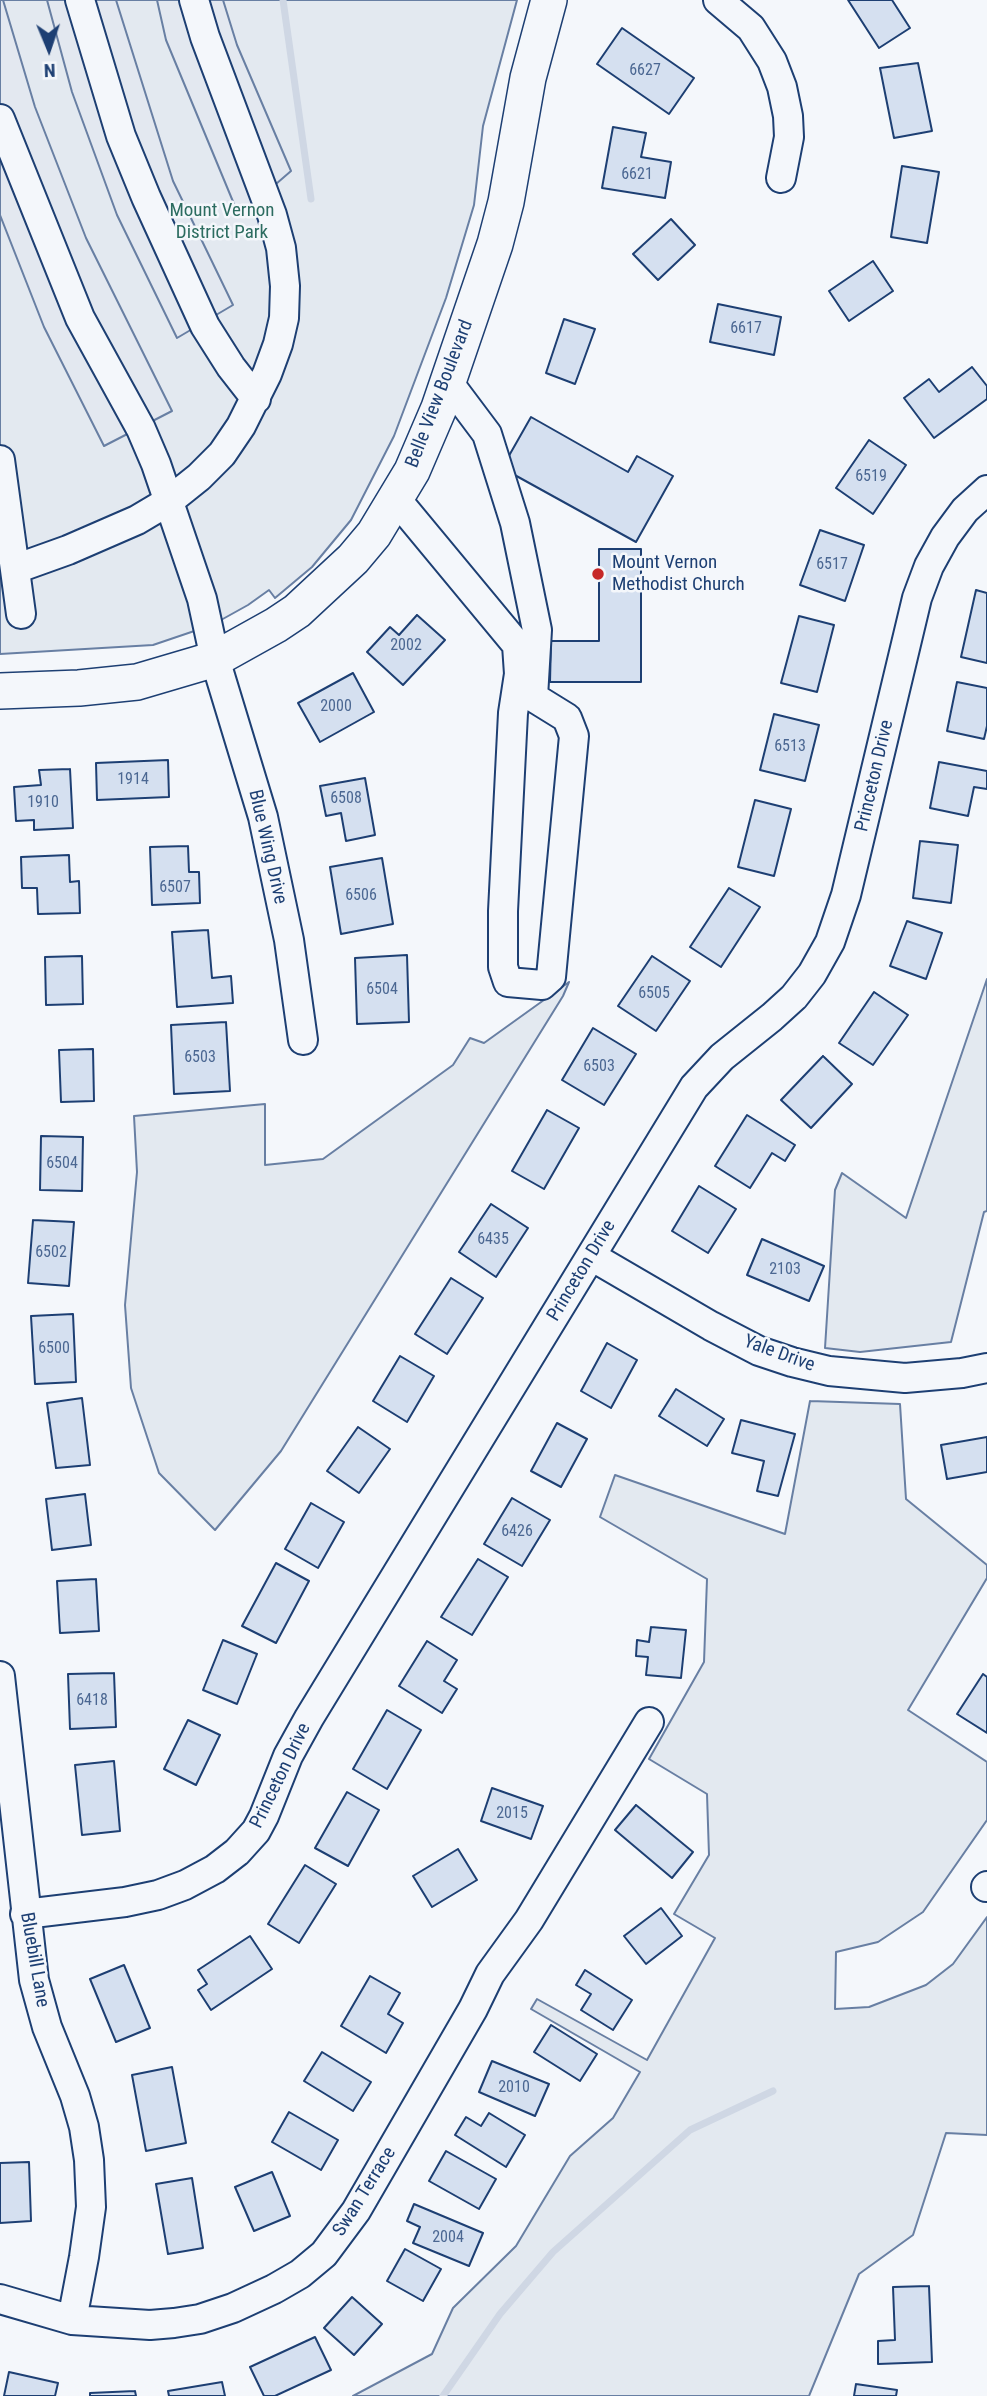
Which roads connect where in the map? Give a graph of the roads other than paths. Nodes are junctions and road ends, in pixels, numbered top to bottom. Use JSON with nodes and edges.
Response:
{"nodes":[{"id":1,"x":80,"y":0,"type":"edge"},
{"id":2,"x":194,"y":0,"type":"edge"},
{"id":3,"x":549,"y":0,"type":"edge"},
{"id":4,"x":718,"y":0,"type":"edge"},
{"id":5,"x":0,"y":119,"type":"edge"},
{"id":6,"x":781,"y":178,"type":"dead end"},
{"id":7,"x":448,"y":382,"type":"junction"},
{"id":8,"x":256,"y":399,"type":"junction"},
{"id":9,"x":0,"y":460,"type":"edge"},
{"id":10,"x":987,"y":490,"type":"edge"},
{"id":11,"x":396,"y":499,"type":"junction"},
{"id":12,"x":169,"y":501,"type":"junction"},
{"id":13,"x":15,"y":569,"type":"junction"},
{"id":14,"x":21,"y":614,"type":"dead end"},
{"id":15,"x":215,"y":659,"type":"junction"},
{"id":16,"x":0,"y":691,"type":"edge"},
{"id":17,"x":303,"y":1040,"type":"dead end"},
{"id":18,"x":591,"y":1255,"type":"junction"},
{"id":19,"x":987,"y":1368,"type":"edge"},
{"id":20,"x":0,"y":1676,"type":"edge"},
{"id":21,"x":649,"y":1722,"type":"dead end"},
{"id":22,"x":25,"y":1914,"type":"junction"},
{"id":23,"x":0,"y":2299,"type":"edge"},
{"id":24,"x":72,"y":2320,"type":"junction"}],
"edges":[{"from":1,"to":8,"type":"street"},
{"from":2,"to":8,"type":"street"},
{"from":3,"to":7,"type":"main road","name":"Belle View Boulevard"},
{"from":4,"to":6,"type":"street"},
{"from":5,"to":12,"type":"street","name":"Blue Wing Drive"},
{"from":7,"to":11,"type":"main road","name":"Belle View Boulevard"},
{"from":7,"to":11,"type":"street"},
{"from":8,"to":12,"type":"street"},
{"from":9,"to":13,"type":"street"},
{"from":10,"to":18,"type":"street","name":"Princeton Drive"},
{"from":11,"to":15,"type":"main road","name":"Belle View Boulevard"},
{"from":12,"to":13,"type":"street"},
{"from":12,"to":15,"type":"street","name":"Blue Wing Drive"},
{"from":13,"to":14,"type":"street"},
{"from":15,"to":16,"type":"main road","name":"Belle View Boulevard"},
{"from":15,"to":17,"type":"street","name":"Blue Wing Drive"},
{"from":18,"to":19,"type":"street","name":"Yale Drive"},
{"from":18,"to":22,"type":"street","name":"Princeton Drive"},
{"from":20,"to":22,"type":"street","name":"Bluebill Lane"},
{"from":21,"to":24,"type":"street","name":"Swan Terrace"},
{"from":22,"to":24,"type":"street","name":"Bluebill Lane"},
{"from":23,"to":24,"type":"street","name":"Swan Terrace"}]}
